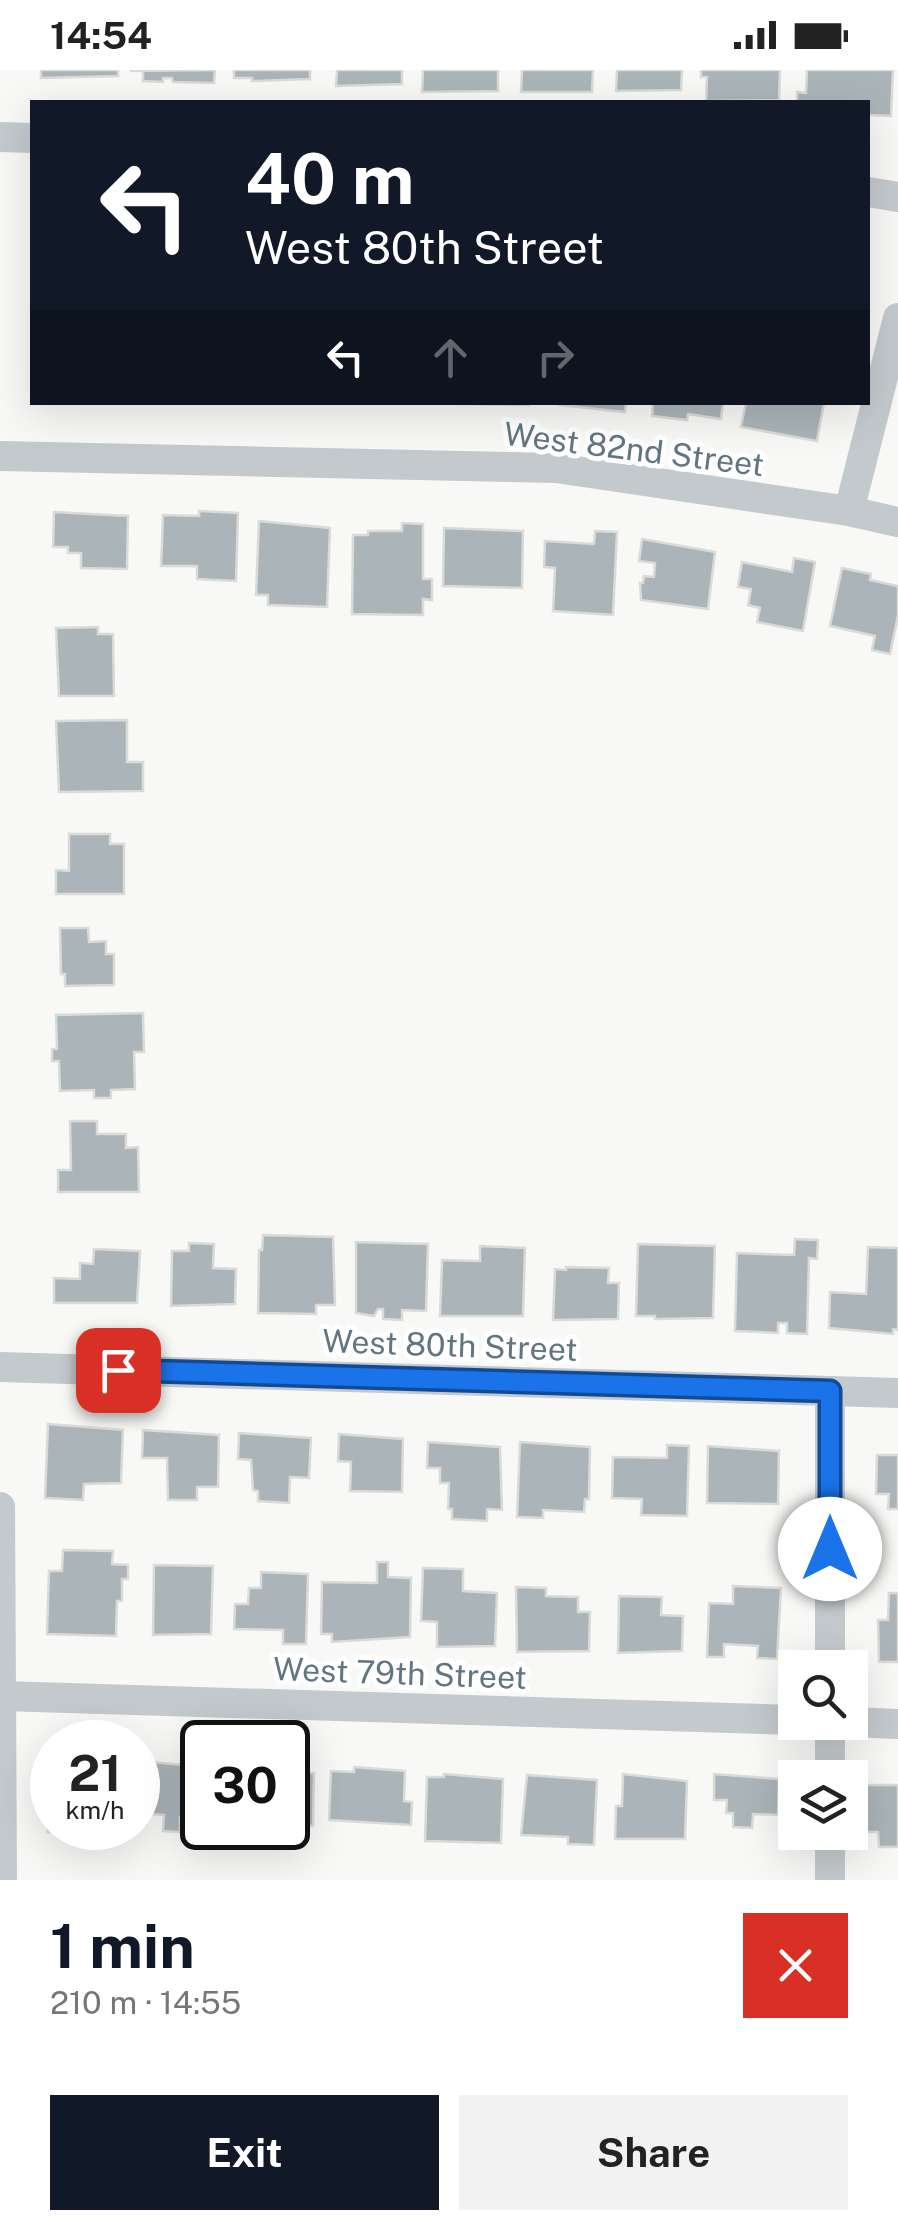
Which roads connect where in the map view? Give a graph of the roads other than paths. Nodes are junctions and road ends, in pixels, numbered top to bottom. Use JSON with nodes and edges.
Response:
{"nodes":[{"id":1,"x":0,"y":137,"type":"edge"},
{"id":2,"x":30,"y":138,"type":"edge"},
{"id":3,"x":870,"y":192,"type":"edge"},
{"id":4,"x":898,"y":197,"type":"edge"},
{"id":5,"x":898,"y":318,"type":"edge"},
{"id":6,"x":0,"y":456,"type":"edge"},
{"id":7,"x":849,"y":511,"type":"junction"},
{"id":8,"x":898,"y":522,"type":"edge"},
{"id":9,"x":0,"y":1367,"type":"edge"},
{"id":10,"x":830,"y":1391,"type":"junction"},
{"id":11,"x":898,"y":1393,"type":"edge"},
{"id":12,"x":0,"y":1507,"type":"edge"},
{"id":13,"x":830,"y":1650,"type":"edge"},
{"id":14,"x":3,"y":1696,"type":"junction"},
{"id":15,"x":778,"y":1719,"type":"edge"},
{"id":16,"x":868,"y":1723,"type":"edge"},
{"id":17,"x":898,"y":1724,"type":"edge"},
{"id":18,"x":830,"y":1850,"type":"edge"},
{"id":19,"x":2,"y":1880,"type":"edge"},
{"id":20,"x":830,"y":1880,"type":"edge"}],
"edges":[{"from":1,"to":2,"type":"street"},
{"from":3,"to":4,"type":"street"},
{"from":5,"to":7,"type":"street"},
{"from":6,"to":7,"type":"street","name":"West 82nd Street"},
{"from":7,"to":8,"type":"street","name":"West 82nd Street"},
{"from":9,"to":10,"type":"street","name":"West 80th Street"},
{"from":10,"to":11,"type":"street","name":"West 80th Street"},
{"from":10,"to":13,"type":"street"},
{"from":12,"to":14,"type":"street"},
{"from":14,"to":15,"type":"street","name":"West 79th Street"},
{"from":14,"to":19,"type":"street"},
{"from":16,"to":17,"type":"street"},
{"from":18,"to":20,"type":"street"}]}
